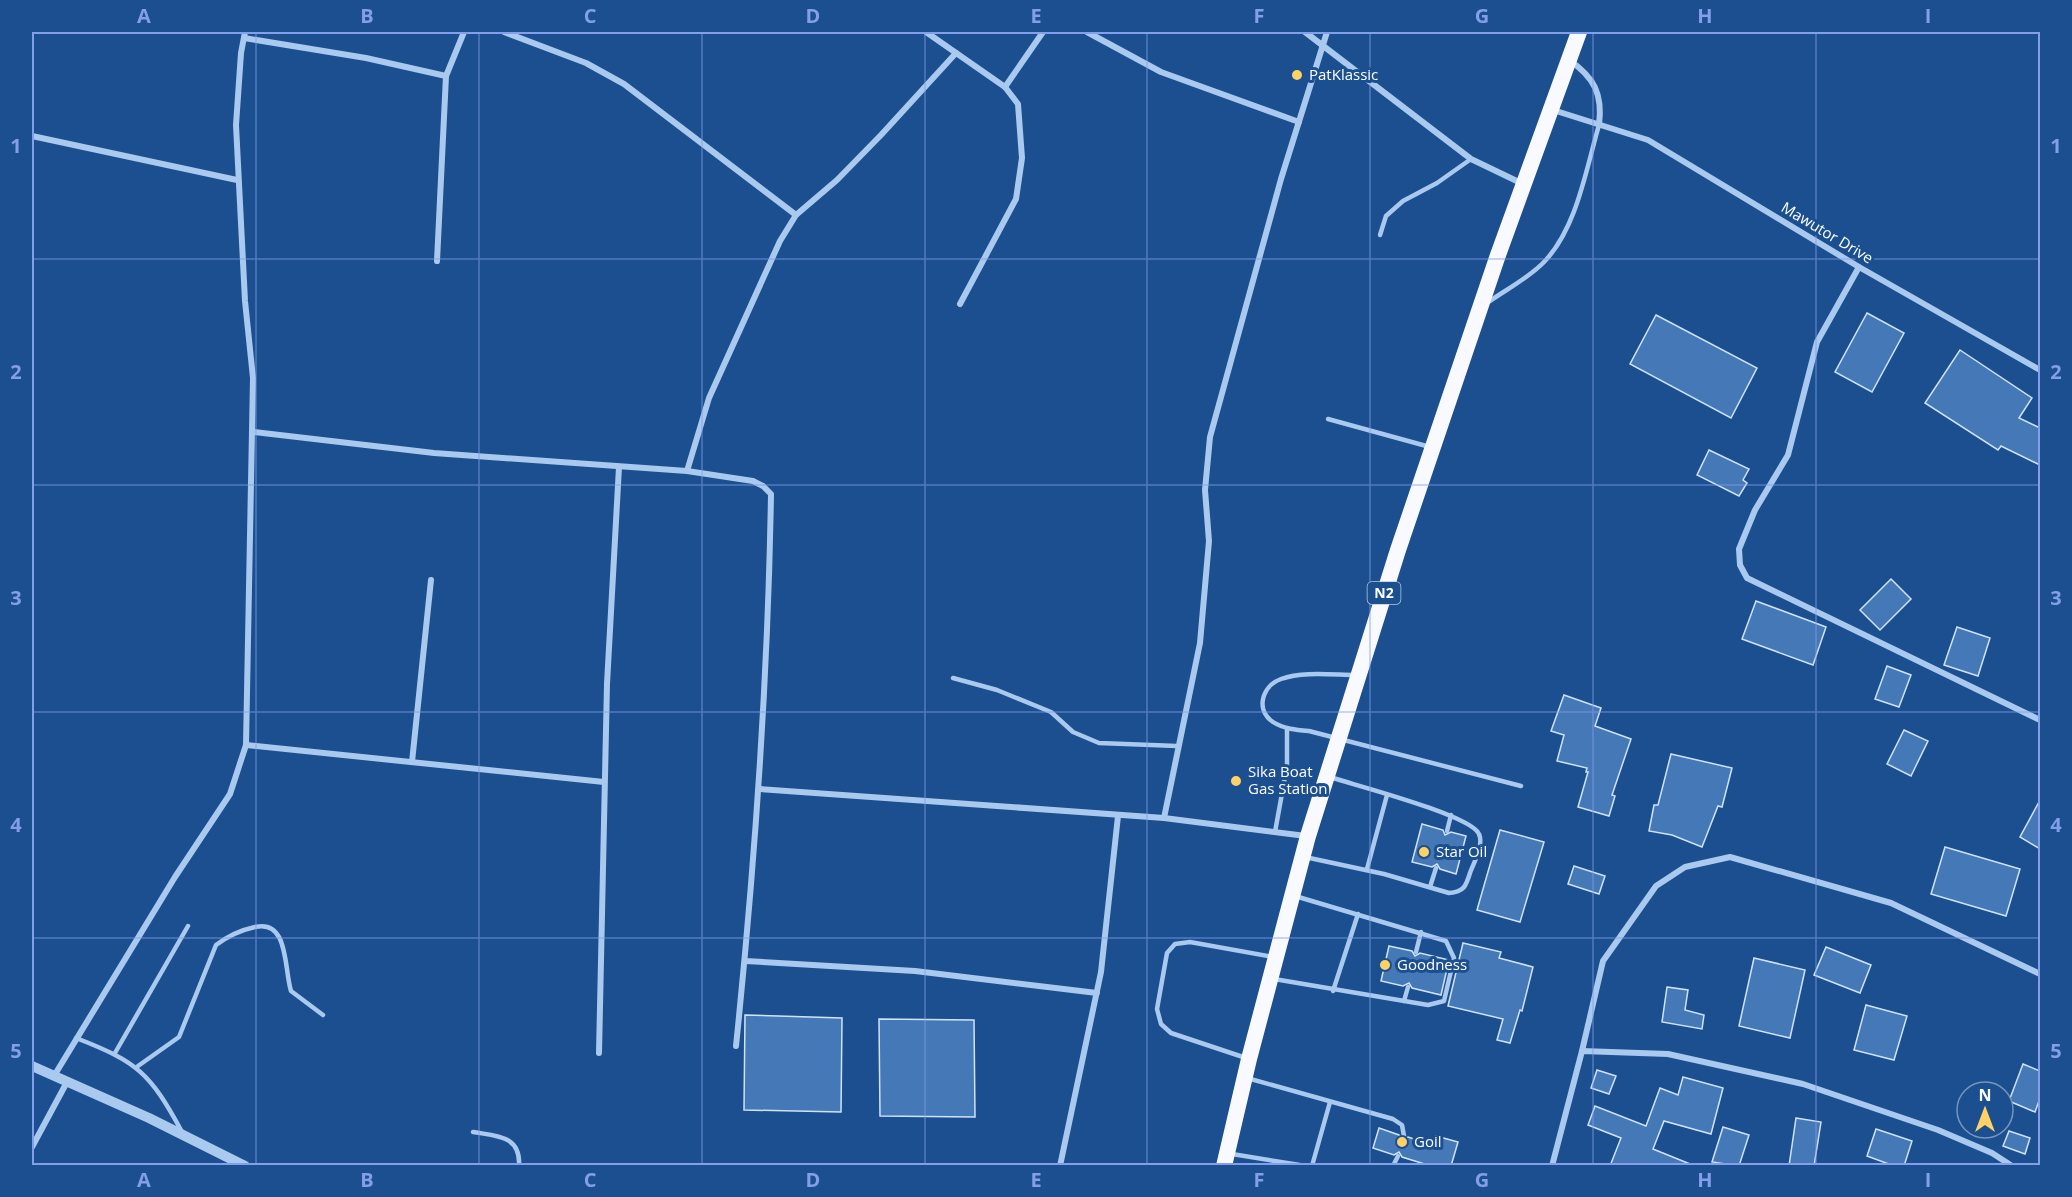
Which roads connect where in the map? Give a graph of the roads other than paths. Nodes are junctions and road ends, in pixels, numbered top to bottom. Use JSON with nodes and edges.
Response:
{"nodes":[{"id":1,"x":464,"y":32,"type":"edge"},
{"id":2,"x":504,"y":32,"type":"edge"},
{"id":3,"x":926,"y":32,"type":"edge"},
{"id":4,"x":1043,"y":32,"type":"edge"},
{"id":5,"x":1087,"y":32,"type":"edge"},
{"id":6,"x":1305,"y":32,"type":"edge"},
{"id":7,"x":1326,"y":32,"type":"edge"},
{"id":8,"x":1579,"y":32,"type":"edge"},
{"id":9,"x":244,"y":34,"type":"edge"},
{"id":10,"x":1324,"y":45,"type":"junction"},
{"id":11,"x":956,"y":53,"type":"junction"},
{"id":12,"x":1568,"y":59,"type":"junction"},
{"id":13,"x":446,"y":76,"type":"junction"},
{"id":14,"x":1005,"y":87,"type":"junction"},
{"id":15,"x":1551,"y":109,"type":"junction"},
{"id":16,"x":1299,"y":122,"type":"junction"},
{"id":17,"x":1599,"y":125,"type":"junction"},
{"id":18,"x":32,"y":136,"type":"edge"},
{"id":19,"x":1471,"y":159,"type":"junction"},
{"id":20,"x":237,"y":180,"type":"junction"},
{"id":21,"x":1523,"y":184,"type":"junction"},
{"id":22,"x":796,"y":215,"type":"junction"},
{"id":23,"x":1380,"y":235,"type":"dead end"},
{"id":24,"x":437,"y":261,"type":"dead end"},
{"id":25,"x":1859,"y":267,"type":"junction"},
{"id":26,"x":960,"y":304,"type":"dead end"},
{"id":27,"x":1480,"y":308,"type":"junction"},
{"id":28,"x":2040,"y":369,"type":"edge"},
{"id":29,"x":1328,"y":419,"type":"dead end"},
{"id":30,"x":254,"y":432,"type":"junction"},
{"id":31,"x":1432,"y":448,"type":"junction"},
{"id":32,"x":619,"y":467,"type":"junction"},
{"id":33,"x":687,"y":471,"type":"junction"},
{"id":34,"x":431,"y":580,"type":"dead end"},
{"id":35,"x":1359,"y":675,"type":"junction"},
{"id":36,"x":953,"y":678,"type":"dead end"},
{"id":37,"x":2040,"y":720,"type":"edge"},
{"id":38,"x":1287,"y":728,"type":"junction"},
{"id":39,"x":1339,"y":739,"type":"junction"},
{"id":40,"x":246,"y":745,"type":"junction"},
{"id":41,"x":1177,"y":746,"type":"junction"},
{"id":42,"x":412,"y":762,"type":"junction"},
{"id":43,"x":1327,"y":776,"type":"junction"},
{"id":44,"x":604,"y":782,"type":"junction"},
{"id":45,"x":1521,"y":786,"type":"dead end"},
{"id":46,"x":760,"y":789,"type":"junction"},
{"id":47,"x":1387,"y":795,"type":"junction"},
{"id":48,"x":1451,"y":815,"type":"junction"},
{"id":49,"x":1118,"y":816,"type":"junction"},
{"id":50,"x":1164,"y":818,"type":"junction"},
{"id":51,"x":1447,"y":831,"type":"dead end"},
{"id":52,"x":1275,"y":832,"type":"junction"},
{"id":53,"x":1308,"y":836,"type":"junction"},
{"id":54,"x":1303,"y":856,"type":"junction"},
{"id":55,"x":1436,"y":868,"type":"dead end"},
{"id":56,"x":1367,"y":869,"type":"junction"},
{"id":57,"x":1430,"y":887,"type":"junction"},
{"id":58,"x":1293,"y":896,"type":"junction"},
{"id":59,"x":1358,"y":914,"type":"junction"},
{"id":60,"x":188,"y":926,"type":"dead end"},
{"id":61,"x":1421,"y":932,"type":"junction"},
{"id":62,"x":1416,"y":952,"type":"dead end"},
{"id":63,"x":1276,"y":958,"type":"junction"},
{"id":64,"x":745,"y":961,"type":"junction"},
{"id":65,"x":2040,"y":974,"type":"edge"},
{"id":66,"x":1271,"y":978,"type":"junction"},
{"id":67,"x":1408,"y":987,"type":"dead end"},
{"id":68,"x":1333,"y":991,"type":"junction"},
{"id":69,"x":1097,"y":993,"type":"junction"},
{"id":70,"x":1404,"y":1001,"type":"junction"},
{"id":71,"x":323,"y":1015,"type":"dead end"},
{"id":72,"x":76,"y":1038,"type":"junction"},
{"id":73,"x":736,"y":1046,"type":"dead end"},
{"id":74,"x":1582,"y":1051,"type":"junction"},
{"id":75,"x":115,"y":1053,"type":"junction"},
{"id":76,"x":599,"y":1053,"type":"dead end"},
{"id":77,"x":1248,"y":1059,"type":"junction"},
{"id":78,"x":32,"y":1066,"type":"edge"},
{"id":79,"x":138,"y":1066,"type":"junction"},
{"id":80,"x":53,"y":1077,"type":"junction"},
{"id":81,"x":1244,"y":1077,"type":"junction"},
{"id":82,"x":67,"y":1082,"type":"junction"},
{"id":83,"x":1330,"y":1102,"type":"junction"},
{"id":84,"x":473,"y":1132,"type":"dead end"},
{"id":85,"x":184,"y":1135,"type":"junction"},
{"id":86,"x":1404,"y":1136,"type":"dead end"},
{"id":87,"x":32,"y":1147,"type":"edge"},
{"id":88,"x":1398,"y":1156,"type":"dead end"},
{"id":89,"x":1225,"y":1159,"type":"edge"},
{"id":90,"x":242,"y":1165,"type":"edge"},
{"id":91,"x":519,"y":1166,"type":"edge"},
{"id":92,"x":1060,"y":1166,"type":"edge"},
{"id":93,"x":1306,"y":1166,"type":"edge"},
{"id":94,"x":1312,"y":1166,"type":"edge"},
{"id":95,"x":1393,"y":1166,"type":"edge"},
{"id":96,"x":1552,"y":1166,"type":"edge"},
{"id":97,"x":2012,"y":1166,"type":"edge"}],
"edges":[{"from":1,"to":13,"type":"street"},
{"from":2,"to":22,"type":"street"},
{"from":3,"to":11,"type":"street"},
{"from":4,"to":14,"type":"street"},
{"from":5,"to":16,"type":"street"},
{"from":6,"to":10,"type":"street"},
{"from":7,"to":10,"type":"street"},
{"from":8,"to":12,"type":"highway","number":"N2"},
{"from":9,"to":13,"type":"street"},
{"from":9,"to":20,"type":"street"},
{"from":10,"to":16,"type":"street"},
{"from":10,"to":19,"type":"street"},
{"from":11,"to":14,"type":"street"},
{"from":11,"to":22,"type":"street"},
{"from":12,"to":15,"type":"highway","number":"N2"},
{"from":12,"to":17,"type":"street"},
{"from":13,"to":24,"type":"street"},
{"from":14,"to":26,"type":"street"},
{"from":15,"to":17,"type":"street","name":"Mawutor Drive"},
{"from":15,"to":21,"type":"highway","number":"N2"},
{"from":16,"to":41,"type":"street"},
{"from":17,"to":25,"type":"street","name":"Mawutor Drive"},
{"from":17,"to":27,"type":"lane"},
{"from":18,"to":20,"type":"street"},
{"from":19,"to":21,"type":"street"},
{"from":19,"to":23,"type":"lane"},
{"from":20,"to":30,"type":"street"},
{"from":21,"to":27,"type":"highway","number":"N2"},
{"from":22,"to":33,"type":"street"},
{"from":25,"to":28,"type":"street","name":"Mawutor Drive"},
{"from":25,"to":37,"type":"street"},
{"from":27,"to":31,"type":"highway","number":"N2"},
{"from":29,"to":31,"type":"lane"},
{"from":30,"to":32,"type":"street"},
{"from":30,"to":40,"type":"street"},
{"from":31,"to":35,"type":"highway","number":"N2"},
{"from":32,"to":33,"type":"street"},
{"from":32,"to":44,"type":"street"},
{"from":33,"to":46,"type":"street"},
{"from":34,"to":42,"type":"street"},
{"from":35,"to":38,"type":"lane"},
{"from":35,"to":39,"type":"highway","number":"N2"},
{"from":36,"to":41,"type":"lane"},
{"from":38,"to":39,"type":"lane"},
{"from":38,"to":52,"type":"lane"},
{"from":39,"to":43,"type":"highway","number":"N2"},
{"from":39,"to":45,"type":"lane"},
{"from":40,"to":42,"type":"street"},
{"from":40,"to":72,"type":"street"},
{"from":41,"to":50,"type":"street"},
{"from":42,"to":44,"type":"street"},
{"from":43,"to":47,"type":"lane"},
{"from":43,"to":53,"type":"highway","number":"N2"},
{"from":44,"to":76,"type":"street"},
{"from":46,"to":49,"type":"street"},
{"from":46,"to":64,"type":"street"},
{"from":47,"to":48,"type":"lane"},
{"from":47,"to":56,"type":"lane"},
{"from":48,"to":51,"type":"lane"},
{"from":48,"to":57,"type":"lane"},
{"from":49,"to":50,"type":"street"},
{"from":49,"to":69,"type":"street"},
{"from":50,"to":52,"type":"street"},
{"from":52,"to":53,"type":"street"},
{"from":53,"to":54,"type":"highway","number":"N2"},
{"from":54,"to":56,"type":"lane"},
{"from":54,"to":58,"type":"highway","number":"N2"},
{"from":55,"to":57,"type":"lane"},
{"from":56,"to":57,"type":"lane"},
{"from":58,"to":59,"type":"lane"},
{"from":58,"to":63,"type":"highway","number":"N2"},
{"from":59,"to":61,"type":"lane"},
{"from":59,"to":68,"type":"lane"},
{"from":60,"to":75,"type":"lane"},
{"from":61,"to":62,"type":"lane"},
{"from":61,"to":70,"type":"lane"},
{"from":63,"to":66,"type":"highway","number":"N2"},
{"from":63,"to":77,"type":"lane"},
{"from":64,"to":69,"type":"street"},
{"from":64,"to":73,"type":"street"},
{"from":65,"to":74,"type":"street"},
{"from":66,"to":68,"type":"lane"},
{"from":66,"to":77,"type":"highway","number":"N2"},
{"from":67,"to":70,"type":"lane"},
{"from":68,"to":70,"type":"lane"},
{"from":69,"to":92,"type":"street"},
{"from":71,"to":79,"type":"lane"},
{"from":72,"to":75,"type":"lane"},
{"from":72,"to":80,"type":"street"},
{"from":74,"to":96,"type":"street"},
{"from":74,"to":97,"type":"street"},
{"from":75,"to":79,"type":"lane"},
{"from":77,"to":81,"type":"highway","number":"N2"},
{"from":78,"to":80,"type":"street"},
{"from":79,"to":85,"type":"lane"},
{"from":80,"to":82,"type":"street"},
{"from":81,"to":83,"type":"lane"},
{"from":81,"to":89,"type":"highway","number":"N2"},
{"from":82,"to":85,"type":"street"},
{"from":82,"to":87,"type":"street"},
{"from":83,"to":86,"type":"lane"},
{"from":83,"to":94,"type":"lane"},
{"from":84,"to":91,"type":"lane"},
{"from":85,"to":90,"type":"street"},
{"from":88,"to":95,"type":"lane"},
{"from":89,"to":93,"type":"lane"}]}
